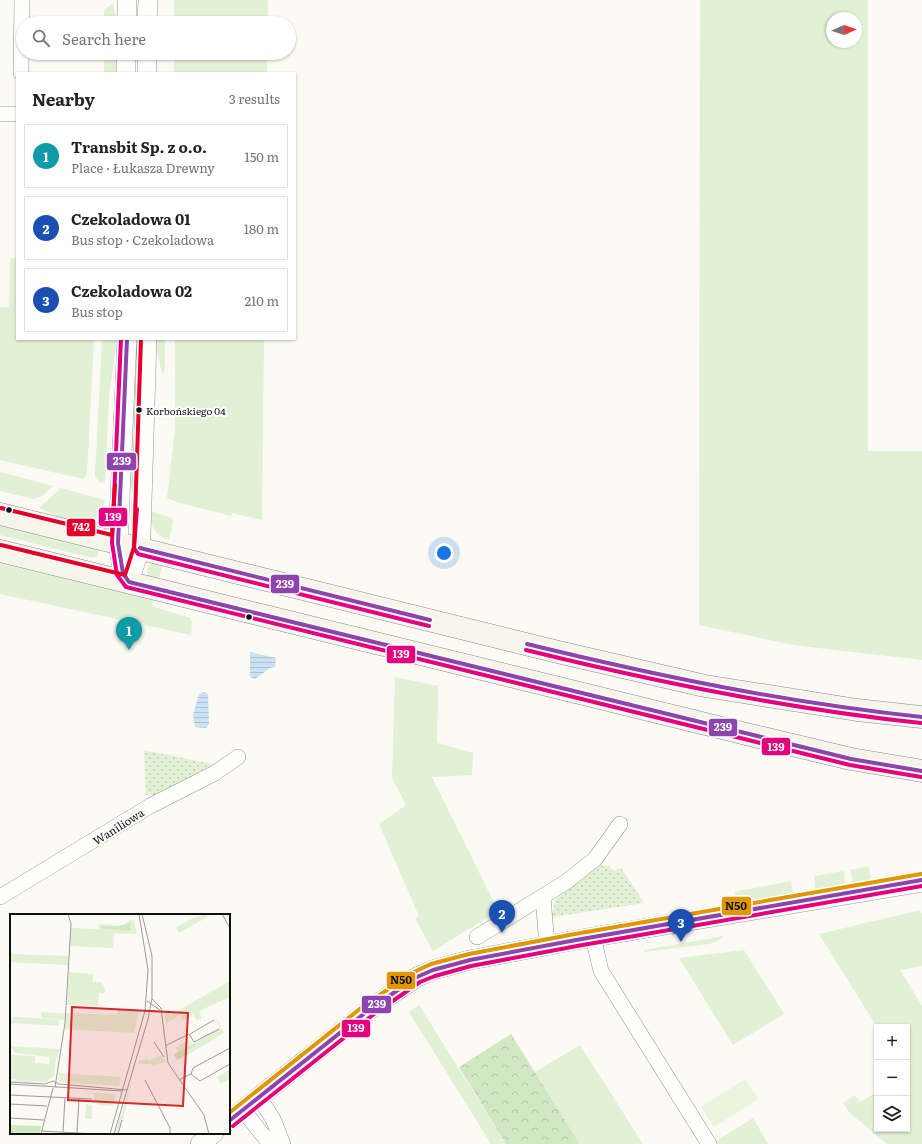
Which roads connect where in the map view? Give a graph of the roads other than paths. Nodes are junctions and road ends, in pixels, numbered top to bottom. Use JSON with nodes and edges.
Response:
{"nodes":[{"id":1,"x":22,"y":0,"type":"edge"},
{"id":2,"x":128,"y":0,"type":"edge"},
{"id":3,"x":148,"y":0,"type":"edge"},
{"id":4,"x":22,"y":16,"type":"edge"},
{"id":5,"x":127,"y":16,"type":"edge"},
{"id":6,"x":147,"y":16,"type":"edge"},
{"id":7,"x":21,"y":60,"type":"edge"},
{"id":8,"x":126,"y":60,"type":"edge"},
{"id":9,"x":146,"y":60,"type":"edge"},
{"id":10,"x":21,"y":72,"type":"edge"},
{"id":11,"x":126,"y":72,"type":"edge"},
{"id":12,"x":147,"y":72,"type":"edge"},
{"id":13,"x":0,"y":114,"type":"edge"},
{"id":14,"x":16,"y":114,"type":"edge"},
{"id":15,"x":127,"y":340,"type":"edge"},
{"id":16,"x":147,"y":340,"type":"edge"},
{"id":17,"x":0,"y":514,"type":"edge"},
{"id":18,"x":118,"y":543,"type":"junction"},
{"id":19,"x":140,"y":548,"type":"junction"},
{"id":20,"x":0,"y":551,"type":"edge"},
{"id":21,"x":129,"y":582,"type":"junction"},
{"id":22,"x":922,"y":718,"type":"edge"},
{"id":23,"x":238,"y":757,"type":"dead end"},
{"id":24,"x":922,"y":771,"type":"edge"},
{"id":25,"x":620,"y":824,"type":"dead end"},
{"id":26,"x":920,"y":882,"type":"edge"},
{"id":27,"x":0,"y":897,"type":"edge"},
{"id":28,"x":543,"y":897,"type":"junction"},
{"id":29,"x":477,"y":937,"type":"dead end"},
{"id":30,"x":593,"y":937,"type":"junction"},
{"id":31,"x":547,"y":946,"type":"junction"},
{"id":32,"x":259,"y":1097,"type":"junction"},
{"id":33,"x":236,"y":1116,"type":"edge"},
{"id":34,"x":213,"y":1134,"type":"edge"},
{"id":35,"x":200,"y":1144,"type":"edge"},
{"id":36,"x":270,"y":1144,"type":"edge"},
{"id":37,"x":283,"y":1144,"type":"edge"},
{"id":38,"x":709,"y":1144,"type":"edge"}],
"edges":[{"from":1,"to":4,"type":"street"},
{"from":2,"to":5,"type":"street"},
{"from":3,"to":6,"type":"street"},
{"from":7,"to":10,"type":"street"},
{"from":8,"to":11,"type":"street"},
{"from":9,"to":12,"type":"street"},
{"from":13,"to":14,"type":"street"},
{"from":15,"to":18,"type":"street"},
{"from":16,"to":19,"type":"street"},
{"from":17,"to":18,"type":"main road"},
{"from":18,"to":19,"type":"main road"},
{"from":18,"to":21,"type":"street"},
{"from":19,"to":21,"type":"street"},
{"from":19,"to":22,"type":"main road"},
{"from":20,"to":21,"type":"main road"},
{"from":21,"to":24,"type":"main road"},
{"from":23,"to":27,"type":"street","name":"Waniliowa"},
{"from":25,"to":28,"type":"street"},
{"from":26,"to":30,"type":"street"},
{"from":28,"to":29,"type":"street"},
{"from":28,"to":31,"type":"street"},
{"from":30,"to":31,"type":"street"},
{"from":30,"to":38,"type":"street"},
{"from":31,"to":32,"type":"street"},
{"from":32,"to":33,"type":"street"},
{"from":32,"to":37,"type":"street"},
{"from":33,"to":36,"type":"street"},
{"from":34,"to":35,"type":"street"}]}
